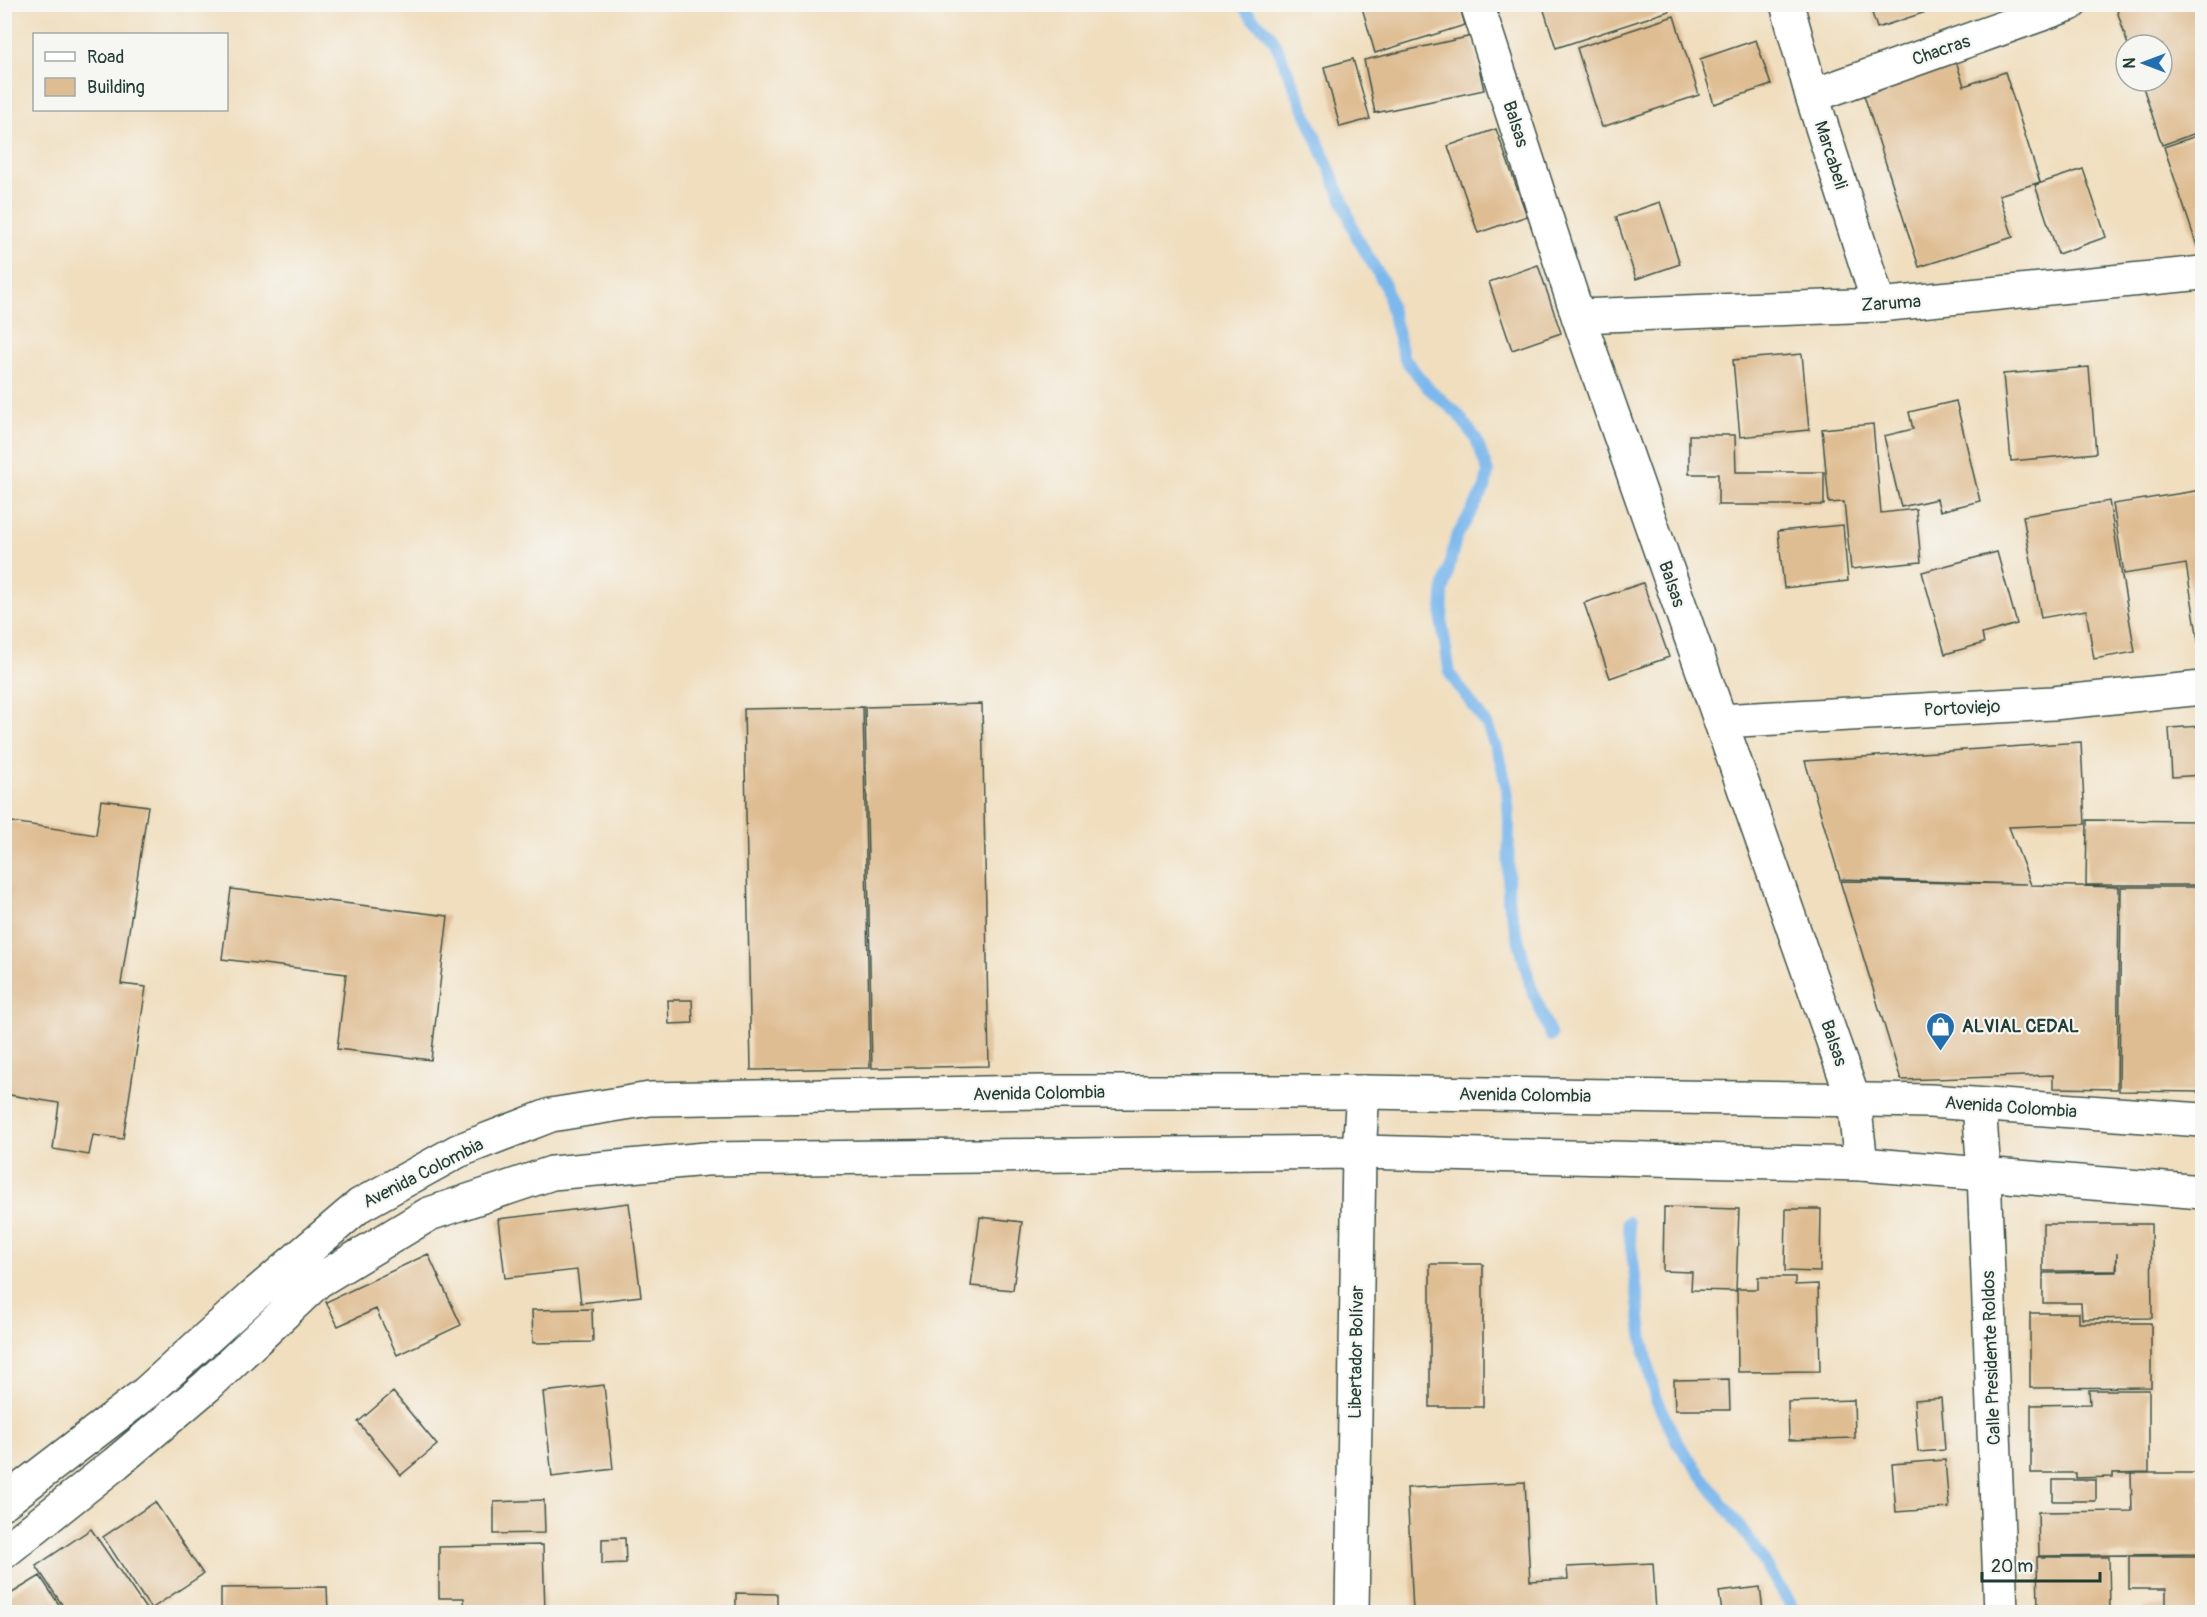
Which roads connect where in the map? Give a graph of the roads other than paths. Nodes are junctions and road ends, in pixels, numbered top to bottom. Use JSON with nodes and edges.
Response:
{"nodes":[{"id":1,"x":1477,"y":4,"type":"edge"},
{"id":2,"x":1787,"y":4,"type":"edge"},
{"id":3,"x":2070,"y":4,"type":"edge"},
{"id":4,"x":1812,"y":96,"type":"junction"},
{"id":5,"x":2202,"y":273,"type":"edge"},
{"id":6,"x":1878,"y":305,"type":"junction"},
{"id":7,"x":1578,"y":316,"type":"junction"},
{"id":8,"x":2202,"y":688,"type":"edge"},
{"id":9,"x":1720,"y":721,"type":"junction"},
{"id":10,"x":1363,"y":1092,"type":"junction"},
{"id":11,"x":1854,"y":1101,"type":"junction"},
{"id":12,"x":1979,"y":1105,"type":"junction"},
{"id":13,"x":2202,"y":1120,"type":"edge"},
{"id":14,"x":1359,"y":1152,"type":"junction"},
{"id":15,"x":1862,"y":1164,"type":"junction"},
{"id":16,"x":1984,"y":1173,"type":"junction"},
{"id":17,"x":2202,"y":1192,"type":"edge"},
{"id":18,"x":4,"y":1502,"type":"edge"},
{"id":19,"x":4,"y":1552,"type":"edge"},
{"id":20,"x":1352,"y":1612,"type":"edge"},
{"id":21,"x":2001,"y":1612,"type":"edge"}],
"edges":[{"from":1,"to":7,"type":"main road","name":"Balsas"},
{"from":2,"to":4,"type":"main road","name":"Marcabeli"},
{"from":3,"to":4,"type":"main road","name":"Chacras"},
{"from":4,"to":6,"type":"main road","name":"Marcabeli"},
{"from":5,"to":6,"type":"main road","name":"Zaruma"},
{"from":6,"to":7,"type":"main road","name":"Zaruma"},
{"from":7,"to":9,"type":"main road","name":"Balsas"},
{"from":8,"to":9,"type":"main road","name":"Portoviejo"},
{"from":9,"to":11,"type":"main road","name":"Balsas"},
{"from":10,"to":11,"type":"main road","name":"Avenida Colombia"},
{"from":10,"to":14,"type":"main road","name":"Libertador Bolívar"},
{"from":10,"to":18,"type":"main road","name":"Avenida Colombia"},
{"from":11,"to":12,"type":"main road","name":"Avenida Colombia"},
{"from":11,"to":15,"type":"main road","name":"Balsas"},
{"from":12,"to":13,"type":"main road","name":"Avenida Colombia"},
{"from":12,"to":16,"type":"main road","name":"Calle Presidente Roldos"},
{"from":14,"to":15,"type":"main road"},
{"from":14,"to":19,"type":"main road"},
{"from":14,"to":20,"type":"main road","name":"Libertador Bolívar"},
{"from":15,"to":16,"type":"main road"},
{"from":16,"to":17,"type":"main road"},
{"from":16,"to":21,"type":"main road","name":"Calle Presidente Roldos"}]}
